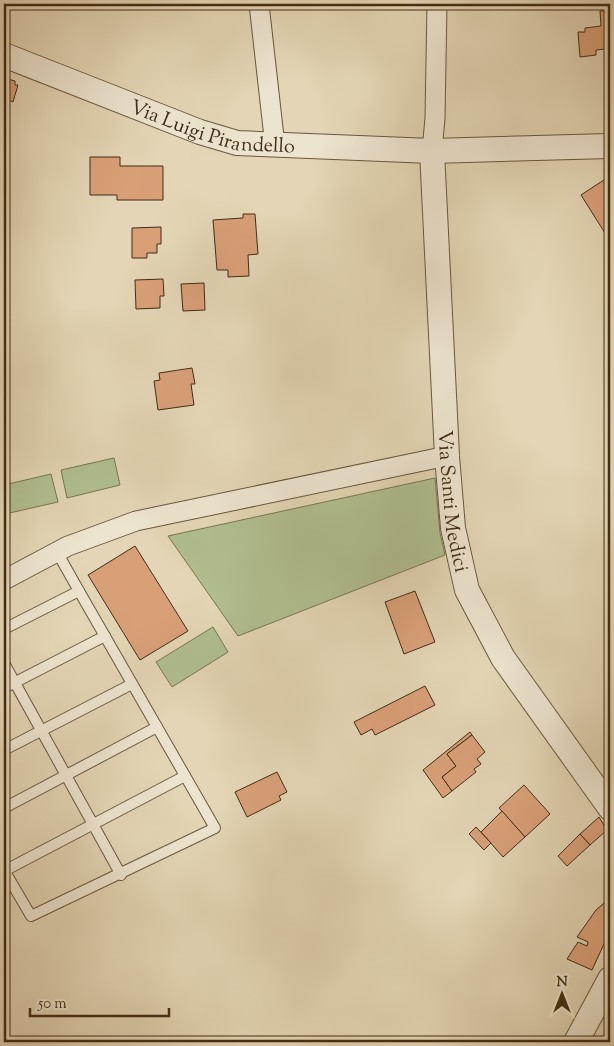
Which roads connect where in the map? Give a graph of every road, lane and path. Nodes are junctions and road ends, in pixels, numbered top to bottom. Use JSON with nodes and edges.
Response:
{"nodes":[{"id":1,"x":259,"y":4,"type":"edge"},
{"id":2,"x":437,"y":4,"type":"edge"},
{"id":3,"x":4,"y":55,"type":"edge"},
{"id":4,"x":275,"y":146,"type":"junction"},
{"id":5,"x":610,"y":146,"type":"edge"},
{"id":6,"x":432,"y":151,"type":"junction"},
{"id":7,"x":447,"y":456,"type":"junction"},
{"id":8,"x":57,"y":552,"type":"junction"},
{"id":9,"x":4,"y":580,"type":"edge"},
{"id":10,"x":79,"y":591,"type":"junction"},
{"id":11,"x":4,"y":629,"type":"edge"},
{"id":12,"x":105,"y":636,"type":"junction"},
{"id":13,"x":4,"y":663,"type":"edge"},
{"id":14,"x":15,"y":682,"type":"junction"},
{"id":15,"x":132,"y":684,"type":"junction"},
{"id":16,"x":4,"y":688,"type":"edge"},
{"id":17,"x":157,"y":727,"type":"junction"},
{"id":18,"x":41,"y":731,"type":"junction"},
{"id":19,"x":4,"y":750,"type":"edge"},
{"id":20,"x":66,"y":775,"type":"junction"},
{"id":21,"x":186,"y":776,"type":"junction"},
{"id":22,"x":4,"y":808,"type":"edge"},
{"id":23,"x":610,"y":808,"type":"edge"},
{"id":24,"x":93,"y":824,"type":"junction"},
{"id":25,"x":4,"y":870,"type":"edge"},
{"id":26,"x":121,"y":875,"type":"junction"},
{"id":27,"x":610,"y":979,"type":"edge"},
{"id":28,"x":576,"y":1042,"type":"edge"}],
"edges":[{"from":1,"to":4,"type":"street"},
{"from":2,"to":6,"type":"street"},
{"from":3,"to":4,"type":"street","name":"Via Luigi Pirandello"},
{"from":4,"to":6,"type":"street","name":"Via Luigi Pirandello"},
{"from":5,"to":6,"type":"street","name":"Via Luigi Pirandello"},
{"from":6,"to":7,"type":"street","name":"Via Santi Medici"},
{"from":7,"to":8,"type":"street"},
{"from":7,"to":23,"type":"street","name":"Via Santi Medici"},
{"from":8,"to":9,"type":"street"},
{"from":8,"to":10,"type":"lane"},
{"from":10,"to":11,"type":"lane"},
{"from":10,"to":12,"type":"lane"},
{"from":12,"to":14,"type":"lane"},
{"from":12,"to":15,"type":"lane"},
{"from":13,"to":14,"type":"lane"},
{"from":14,"to":16,"type":"lane"},
{"from":14,"to":18,"type":"lane"},
{"from":15,"to":17,"type":"lane"},
{"from":15,"to":18,"type":"lane"},
{"from":17,"to":20,"type":"lane"},
{"from":17,"to":21,"type":"lane"},
{"from":18,"to":19,"type":"lane"},
{"from":18,"to":20,"type":"lane"},
{"from":20,"to":22,"type":"lane"},
{"from":20,"to":24,"type":"lane"},
{"from":21,"to":24,"type":"lane"},
{"from":21,"to":26,"type":"lane"},
{"from":24,"to":25,"type":"lane"},
{"from":24,"to":26,"type":"lane"},
{"from":25,"to":26,"type":"lane"},
{"from":27,"to":28,"type":"street"}]}
